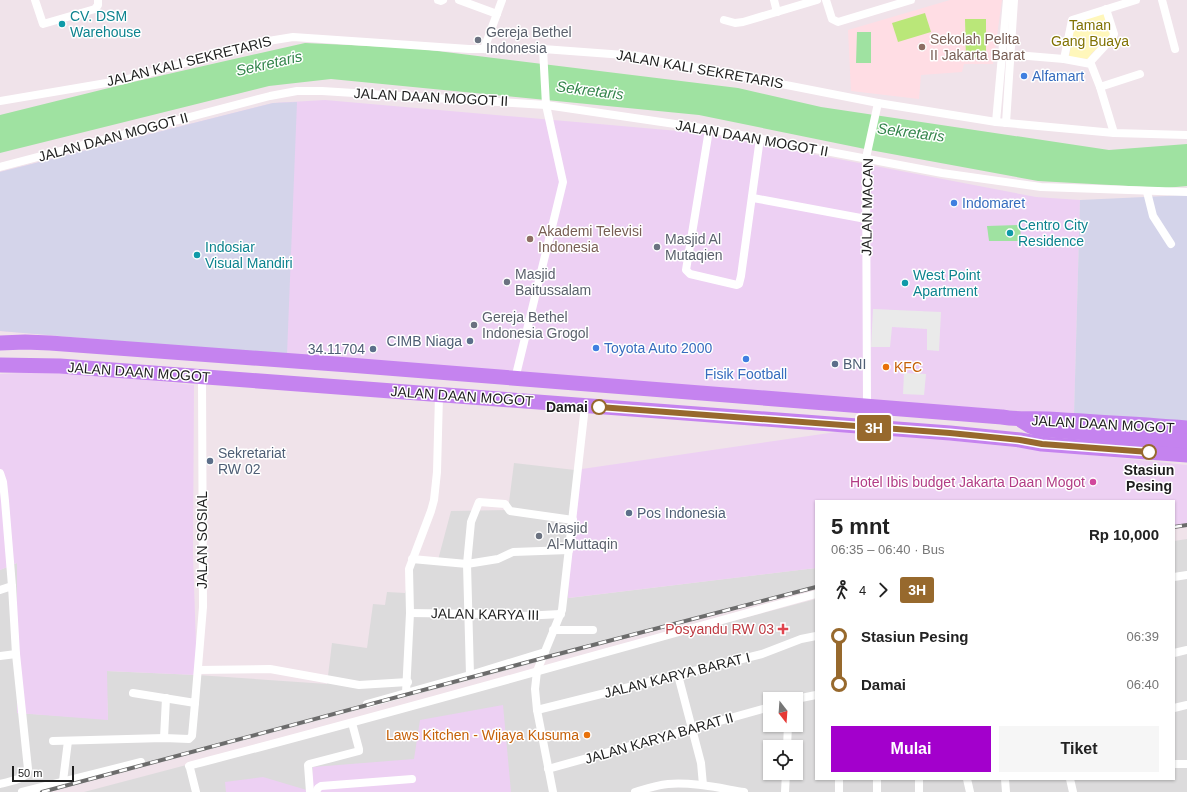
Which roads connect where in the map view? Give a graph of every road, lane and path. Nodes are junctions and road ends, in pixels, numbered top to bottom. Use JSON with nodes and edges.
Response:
{"nodes":[{"id":1,"x":35,"y":0,"type":"edge"},
{"id":2,"x":98,"y":0,"type":"edge"},
{"id":3,"x":438,"y":0,"type":"edge"},
{"id":4,"x":443,"y":0,"type":"edge"},
{"id":5,"x":460,"y":0,"type":"edge"},
{"id":6,"x":502,"y":0,"type":"edge"},
{"id":7,"x":774,"y":0,"type":"edge"},
{"id":8,"x":817,"y":0,"type":"edge"},
{"id":9,"x":826,"y":0,"type":"edge"},
{"id":10,"x":911,"y":0,"type":"edge"},
{"id":11,"x":1007,"y":0,"type":"edge"},
{"id":12,"x":1014,"y":0,"type":"edge"},
{"id":13,"x":1136,"y":0,"type":"edge"},
{"id":14,"x":1162,"y":0,"type":"edge"},
{"id":15,"x":1106,"y":9,"type":"junction"},
{"id":16,"x":777,"y":12,"type":"junction"},
{"id":17,"x":497,"y":14,"type":"junction"},
{"id":18,"x":724,"y":20,"type":"dead end"},
{"id":19,"x":484,"y":49,"type":"junction"},
{"id":20,"x":1175,"y":49,"type":"dead end"},
{"id":21,"x":543,"y":52,"type":"junction"},
{"id":22,"x":1007,"y":54,"type":"junction"},
{"id":23,"x":1064,"y":59,"type":"junction"},
{"id":24,"x":1089,"y":63,"type":"junction"},
{"id":25,"x":1140,"y":74,"type":"dead end"},
{"id":26,"x":1100,"y":87,"type":"junction"},
{"id":27,"x":0,"y":101,"type":"edge"},
{"id":28,"x":546,"y":103,"type":"junction"},
{"id":29,"x":877,"y":105,"type":"junction"},
{"id":30,"x":996,"y":122,"type":"junction"},
{"id":31,"x":1006,"y":123,"type":"junction"},
{"id":32,"x":1114,"y":133,"type":"junction"},
{"id":33,"x":1187,"y":135,"type":"edge"},
{"id":34,"x":708,"y":136,"type":"dead end"},
{"id":35,"x":760,"y":138,"type":"junction"},
{"id":36,"x":867,"y":156,"type":"junction"},
{"id":37,"x":0,"y":167,"type":"edge"},
{"id":38,"x":1147,"y":192,"type":"junction"},
{"id":39,"x":1187,"y":192,"type":"edge"},
{"id":40,"x":753,"y":198,"type":"junction"},
{"id":41,"x":866,"y":219,"type":"junction"},
{"id":42,"x":1171,"y":244,"type":"dead end"},
{"id":43,"x":0,"y":343,"type":"edge"},
{"id":44,"x":288,"y":361,"type":"junction"},
{"id":45,"x":306,"y":362,"type":"junction"},
{"id":46,"x":0,"y":365,"type":"edge"},
{"id":47,"x":202,"y":378,"type":"junction"},
{"id":48,"x":515,"y":378,"type":"junction"},
{"id":49,"x":284,"y":383,"type":"junction"},
{"id":50,"x":304,"y":384,"type":"junction"},
{"id":51,"x":439,"y":395,"type":"junction"},
{"id":52,"x":585,"y":406,"type":"junction"},
{"id":53,"x":866,"y":406,"type":"junction"},
{"id":54,"x":1019,"y":420,"type":"junction"},
{"id":55,"x":1187,"y":428,"type":"edge"},
{"id":56,"x":1075,"y":435,"type":"junction"},
{"id":57,"x":1020,"y":440,"type":"junction"},
{"id":58,"x":1187,"y":442,"type":"edge"},
{"id":59,"x":1187,"y":447,"type":"edge"},
{"id":60,"x":1187,"y":455,"type":"edge"},
{"id":61,"x":0,"y":473,"type":"edge"},
{"id":62,"x":573,"y":520,"type":"junction"},
{"id":63,"x":570,"y":550,"type":"junction"},
{"id":64,"x":412,"y":559,"type":"junction"},
{"id":65,"x":467,"y":564,"type":"junction"},
{"id":66,"x":1187,"y":575,"type":"edge"},
{"id":67,"x":1175,"y":577,"type":"edge"},
{"id":68,"x":12,"y":586,"type":"junction"},
{"id":69,"x":0,"y":590,"type":"edge"},
{"id":70,"x":815,"y":594,"type":"edge"},
{"id":71,"x":410,"y":613,"type":"junction"},
{"id":72,"x":469,"y":613,"type":"junction"},
{"id":73,"x":561,"y":614,"type":"junction"},
{"id":74,"x":553,"y":630,"type":"junction"},
{"id":75,"x":593,"y":630,"type":"dead end"},
{"id":76,"x":815,"y":636,"type":"edge"},
{"id":77,"x":1187,"y":650,"type":"edge"},
{"id":78,"x":545,"y":652,"type":"junction"},
{"id":79,"x":1175,"y":653,"type":"edge"},
{"id":80,"x":16,"y":654,"type":"junction"},
{"id":81,"x":0,"y":656,"type":"edge"},
{"id":82,"x":198,"y":670,"type":"junction"},
{"id":83,"x":536,"y":671,"type":"junction"},
{"id":84,"x":470,"y":675,"type":"junction"},
{"id":85,"x":678,"y":675,"type":"junction"},
{"id":86,"x":408,"y":682,"type":"junction"},
{"id":87,"x":133,"y":693,"type":"dead end"},
{"id":88,"x":406,"y":693,"type":"junction"},
{"id":89,"x":815,"y":695,"type":"edge"},
{"id":90,"x":166,"y":698,"type":"junction"},
{"id":91,"x":803,"y":698,"type":"edge"},
{"id":92,"x":195,"y":703,"type":"junction"},
{"id":93,"x":367,"y":704,"type":"dead end"},
{"id":94,"x":1187,"y":705,"type":"edge"},
{"id":95,"x":1175,"y":708,"type":"edge"},
{"id":96,"x":763,"y":709,"type":"edge"},
{"id":97,"x":537,"y":710,"type":"junction"},
{"id":98,"x":352,"y":723,"type":"junction"},
{"id":99,"x":692,"y":730,"type":"junction"},
{"id":100,"x":164,"y":738,"type":"junction"},
{"id":101,"x":68,"y":740,"type":"junction"},
{"id":102,"x":53,"y":741,"type":"dead end"},
{"id":103,"x":141,"y":762,"type":"dead end"},
{"id":104,"x":1175,"y":764,"type":"edge"},
{"id":105,"x":1187,"y":764,"type":"edge"},
{"id":106,"x":548,"y":769,"type":"junction"},
{"id":107,"x":412,"y":779,"type":"dead end"},
{"id":108,"x":786,"y":780,"type":"edge"},
{"id":109,"x":839,"y":780,"type":"edge"},
{"id":110,"x":877,"y":780,"type":"edge"},
{"id":111,"x":919,"y":780,"type":"edge"},
{"id":112,"x":967,"y":780,"type":"edge"},
{"id":113,"x":1005,"y":780,"type":"edge"},
{"id":114,"x":1070,"y":780,"type":"edge"},
{"id":115,"x":62,"y":781,"type":"junction"},
{"id":116,"x":0,"y":784,"type":"edge"},
{"id":117,"x":703,"y":785,"type":"junction"},
{"id":118,"x":839,"y":791,"type":"edge"},
{"id":119,"x":22,"y":792,"type":"edge"},
{"id":120,"x":196,"y":792,"type":"edge"},
{"id":121,"x":310,"y":792,"type":"edge"},
{"id":122,"x":316,"y":792,"type":"edge"},
{"id":123,"x":553,"y":792,"type":"edge"},
{"id":124,"x":635,"y":792,"type":"edge"},
{"id":125,"x":744,"y":792,"type":"edge"},
{"id":126,"x":785,"y":792,"type":"edge"},
{"id":127,"x":877,"y":792,"type":"edge"},
{"id":128,"x":919,"y":792,"type":"edge"},
{"id":129,"x":970,"y":792,"type":"edge"},
{"id":130,"x":1006,"y":792,"type":"edge"},
{"id":131,"x":1073,"y":792,"type":"edge"}],
"edges":[{"from":1,"to":2,"type":"street"},
{"from":3,"to":4,"type":"street"},
{"from":5,"to":17,"type":"street"},
{"from":6,"to":17,"type":"street"},
{"from":7,"to":16,"type":"street"},
{"from":8,"to":16,"type":"street"},
{"from":9,"to":10,"type":"street"},
{"from":11,"to":22,"type":"street"},
{"from":12,"to":22,"type":"street"},
{"from":13,"to":15,"type":"street"},
{"from":14,"to":20,"type":"street"},
{"from":15,"to":23,"type":"street"},
{"from":15,"to":24,"type":"street"},
{"from":16,"to":18,"type":"street"},
{"from":17,"to":19,"type":"street"},
{"from":19,"to":21,"type":"street","name":"JALAN KALI SEKRETARIS"},
{"from":19,"to":27,"type":"street","name":"JALAN KALI SEKRETARIS"},
{"from":21,"to":28,"type":"street"},
{"from":21,"to":29,"type":"street","name":"JALAN KALI SEKRETARIS"},
{"from":22,"to":23,"type":"street"},
{"from":22,"to":30,"type":"street"},
{"from":22,"to":31,"type":"street"},
{"from":23,"to":24,"type":"street"},
{"from":24,"to":26,"type":"street"},
{"from":25,"to":26,"type":"street"},
{"from":26,"to":32,"type":"street"},
{"from":28,"to":35,"type":"street","name":"JALAN DAAN MOGOT II"},
{"from":28,"to":37,"type":"street","name":"JALAN DAAN MOGOT II"},
{"from":28,"to":48,"type":"street"},
{"from":29,"to":30,"type":"street"},
{"from":29,"to":36,"type":"street","name":"JALAN MACAN"},
{"from":30,"to":31,"type":"street"},
{"from":31,"to":32,"type":"street"},
{"from":32,"to":33,"type":"street"},
{"from":34,"to":40,"type":"street"},
{"from":35,"to":36,"type":"street","name":"JALAN DAAN MOGOT II"},
{"from":35,"to":40,"type":"street"},
{"from":36,"to":38,"type":"street"},
{"from":36,"to":41,"type":"street","name":"JALAN MACAN"},
{"from":38,"to":39,"type":"street"},
{"from":38,"to":42,"type":"street"},
{"from":40,"to":41,"type":"street"},
{"from":41,"to":53,"type":"street","name":"JALAN MACAN"},
{"from":43,"to":44,"type":"highway","name":"JALAN DAAN MOGOT"},
{"from":44,"to":45,"type":"highway","name":"JALAN DAAN MOGOT"},
{"from":44,"to":49,"type":"highway"},
{"from":45,"to":48,"type":"highway","name":"JALAN DAAN MOGOT"},
{"from":45,"to":50,"type":"highway"},
{"from":46,"to":47,"type":"highway","name":"JALAN DAAN MOGOT"},
{"from":47,"to":49,"type":"highway","name":"JALAN DAAN MOGOT"},
{"from":47,"to":82,"type":"street","name":"JALAN SOSIAL"},
{"from":48,"to":53,"type":"highway","name":"JALAN DAAN MOGOT"},
{"from":49,"to":50,"type":"highway","name":"JALAN DAAN MOGOT"},
{"from":50,"to":51,"type":"highway","name":"JALAN DAAN MOGOT"},
{"from":51,"to":52,"type":"highway","name":"JALAN DAAN MOGOT"},
{"from":51,"to":64,"type":"street"},
{"from":52,"to":57,"type":"highway","name":"JALAN DAAN MOGOT"},
{"from":52,"to":62,"type":"street"},
{"from":53,"to":54,"type":"highway","name":"JALAN DAAN MOGOT"},
{"from":54,"to":55,"type":"highway","name":"JALAN DAAN MOGOT"},
{"from":54,"to":56,"type":"highway","name":"JALAN DAAN MOGOT"},
{"from":56,"to":57,"type":"highway","name":"JALAN DAAN MOGOT"},
{"from":56,"to":58,"type":"highway","name":"JALAN DAAN MOGOT"},
{"from":56,"to":59,"type":"highway","name":"JALAN DAAN MOGOT"},
{"from":57,"to":60,"type":"highway","name":"JALAN DAAN MOGOT"},
{"from":61,"to":68,"type":"street"},
{"from":62,"to":63,"type":"street"},
{"from":62,"to":65,"type":"street"},
{"from":63,"to":65,"type":"street"},
{"from":63,"to":73,"type":"street"},
{"from":64,"to":65,"type":"street"},
{"from":64,"to":71,"type":"street"},
{"from":65,"to":72,"type":"street"},
{"from":66,"to":67,"type":"street"},
{"from":68,"to":69,"type":"street"},
{"from":68,"to":80,"type":"street"},
{"from":70,"to":83,"type":"street"},
{"from":71,"to":72,"type":"street","name":"JALAN KARYA III"},
{"from":71,"to":86,"type":"street"},
{"from":72,"to":73,"type":"street","name":"JALAN KARYA III"},
{"from":72,"to":84,"type":"street"},
{"from":73,"to":74,"type":"street"},
{"from":74,"to":75,"type":"street"},
{"from":74,"to":78,"type":"street"},
{"from":76,"to":85,"type":"street","name":"JALAN KARYA BARAT I"},
{"from":77,"to":79,"type":"street"},
{"from":78,"to":83,"type":"street"},
{"from":78,"to":84,"type":"street"},
{"from":80,"to":81,"type":"street"},
{"from":80,"to":116,"type":"street"},
{"from":82,"to":86,"type":"street"},
{"from":82,"to":92,"type":"street","name":"JALAN SOSIAL"},
{"from":83,"to":97,"type":"street"},
{"from":83,"to":98,"type":"street"},
{"from":84,"to":88,"type":"street"},
{"from":85,"to":97,"type":"street","name":"JALAN KARYA BARAT I"},
{"from":85,"to":99,"type":"street"},
{"from":86,"to":88,"type":"street"},
{"from":87,"to":90,"type":"street"},
{"from":88,"to":93,"type":"street"},
{"from":89,"to":91,"type":"street"},
{"from":90,"to":92,"type":"street"},
{"from":90,"to":100,"type":"street"},
{"from":92,"to":100,"type":"street","name":"JALAN SOSIAL"},
{"from":94,"to":95,"type":"street"},
{"from":96,"to":99,"type":"street","name":"JALAN KARYA BARAT II"},
{"from":97,"to":106,"type":"street"},
{"from":98,"to":120,"type":"street"},
{"from":98,"to":121,"type":"street"},
{"from":99,"to":106,"type":"street","name":"JALAN KARYA BARAT II"},
{"from":99,"to":117,"type":"street"},
{"from":100,"to":101,"type":"street","name":"JALAN SOSIAL"},
{"from":101,"to":102,"type":"street","name":"JALAN SOSIAL"},
{"from":101,"to":115,"type":"street"},
{"from":103,"to":115,"type":"street"},
{"from":104,"to":105,"type":"street"},
{"from":106,"to":123,"type":"street"},
{"from":107,"to":122,"type":"street"},
{"from":108,"to":126,"type":"street"},
{"from":109,"to":118,"type":"street"},
{"from":110,"to":127,"type":"street"},
{"from":111,"to":128,"type":"street"},
{"from":112,"to":129,"type":"street"},
{"from":113,"to":130,"type":"street"},
{"from":114,"to":131,"type":"street"},
{"from":115,"to":119,"type":"street"},
{"from":117,"to":124,"type":"street"},
{"from":117,"to":125,"type":"street"}]}
